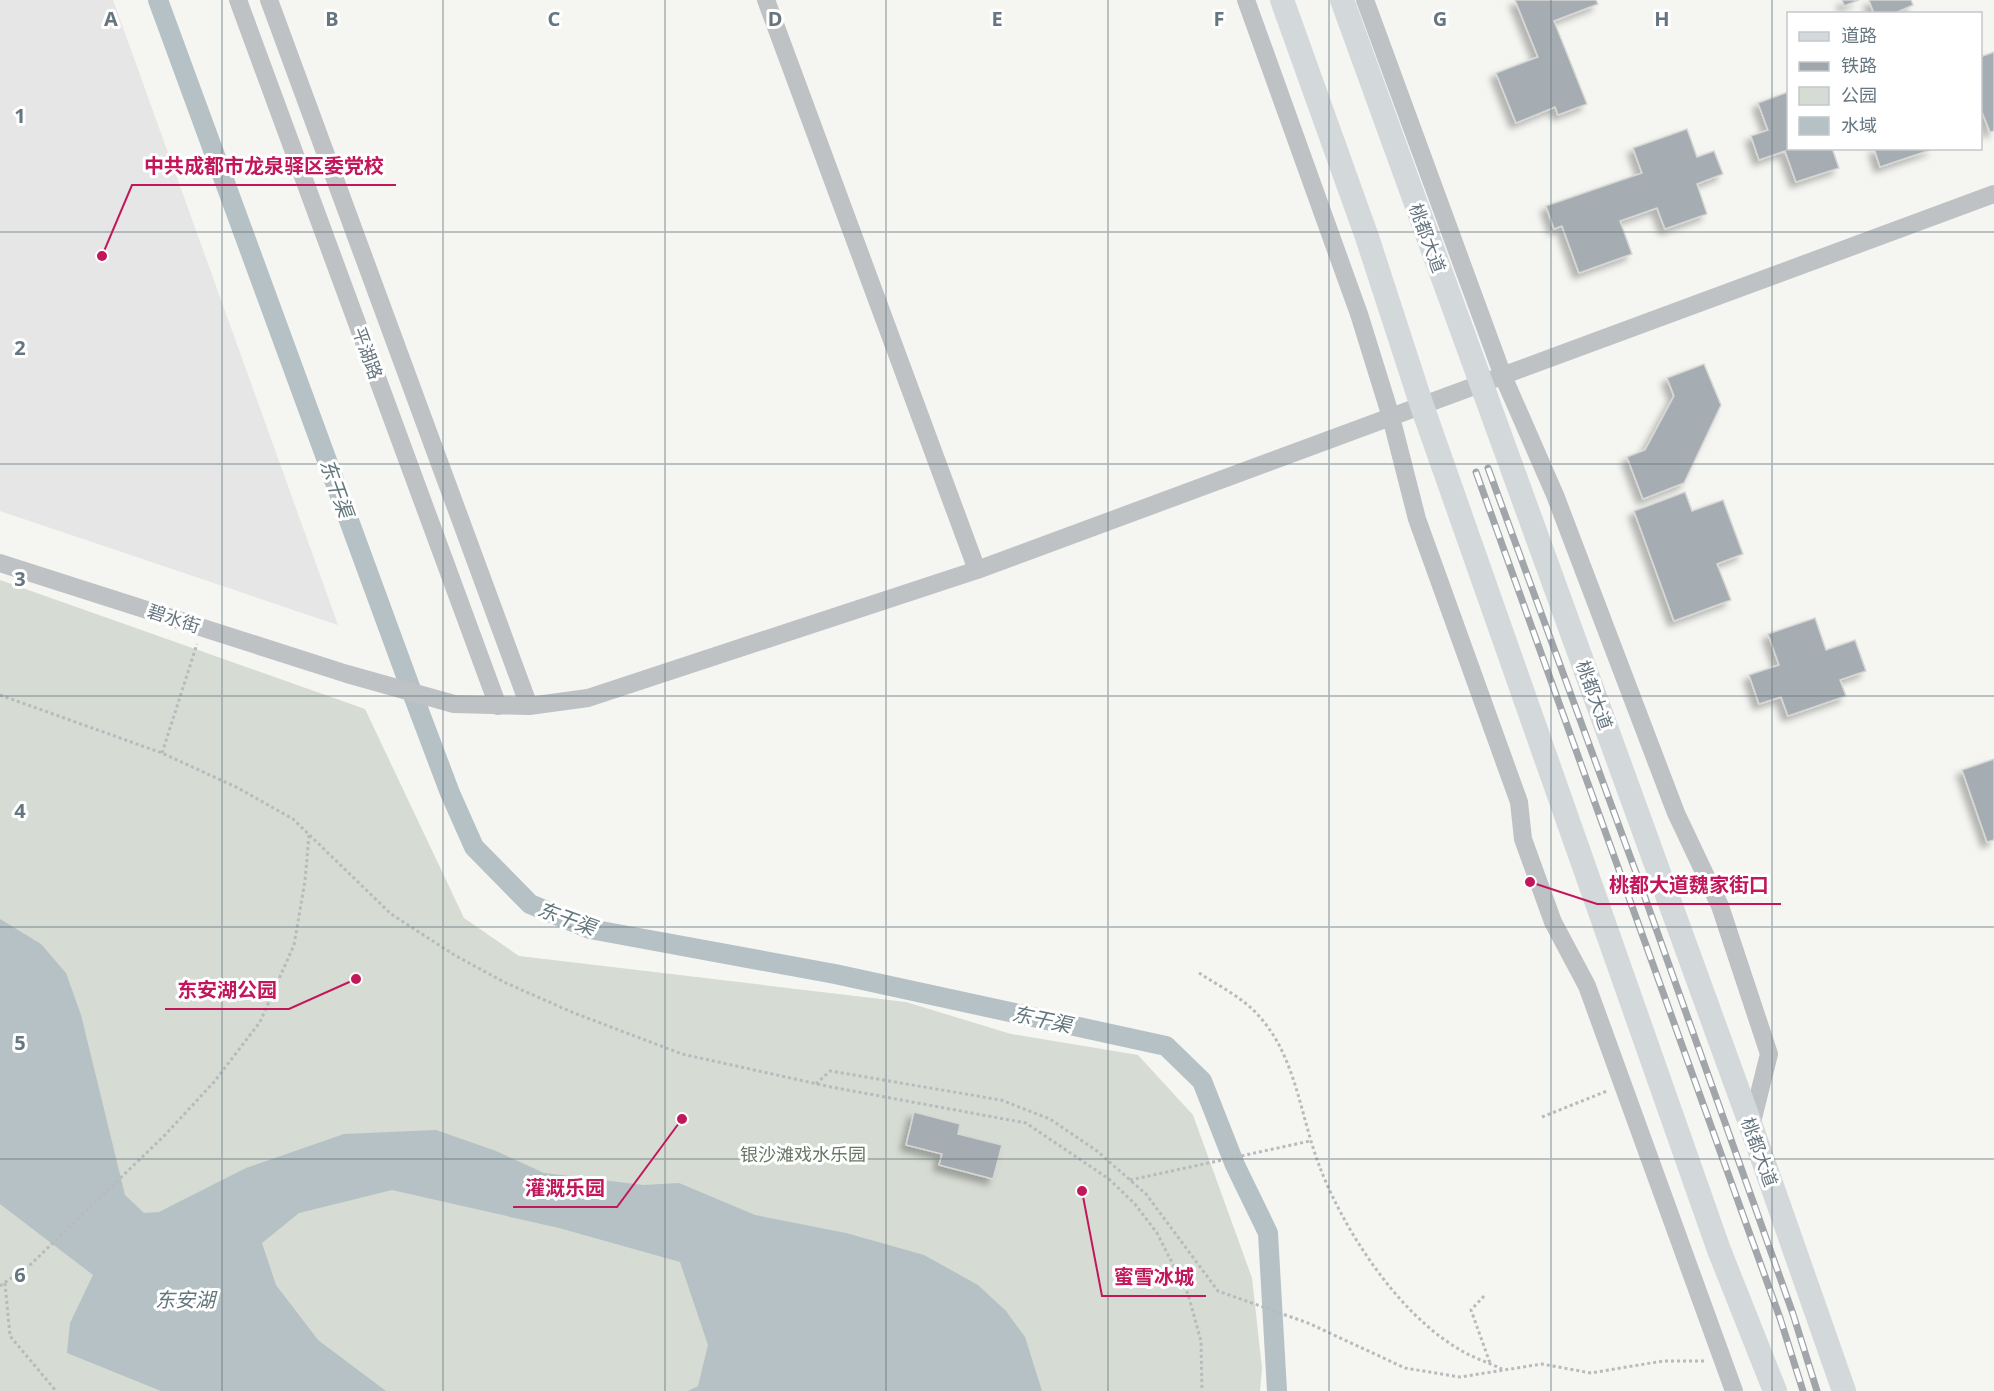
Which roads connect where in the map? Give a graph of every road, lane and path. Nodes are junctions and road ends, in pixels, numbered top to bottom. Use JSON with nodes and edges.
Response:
{"nodes":[{"id":1,"x":238,"y":0,"type":"edge"},
{"id":2,"x":268,"y":0,"type":"edge"},
{"id":3,"x":766,"y":0,"type":"edge"},
{"id":4,"x":1246,"y":0,"type":"edge"},
{"id":5,"x":1282,"y":0,"type":"edge"},
{"id":6,"x":1342,"y":0,"type":"edge"},
{"id":7,"x":1365,"y":0,"type":"edge"},
{"id":8,"x":1994,"y":194,"type":"edge"},
{"id":9,"x":1493,"y":380,"type":"junction"},
{"id":10,"x":1422,"y":406,"type":"junction"},
{"id":11,"x":1391,"y":417,"type":"junction"},
{"id":12,"x":0,"y":563,"type":"edge"},
{"id":13,"x":977,"y":570,"type":"junction"},
{"id":14,"x":203,"y":628,"type":"junction"},
{"id":15,"x":0,"y":695,"type":"edge"},
{"id":16,"x":529,"y":705,"type":"junction"},
{"id":17,"x":498,"y":706,"type":"junction"},
{"id":18,"x":162,"y":753,"type":"junction"},
{"id":19,"x":309,"y":835,"type":"junction"},
{"id":20,"x":1199,"y":974,"type":"dead end"},
{"id":21,"x":816,"y":1084,"type":"junction"},
{"id":22,"x":1623,"y":1084,"type":"junction"},
{"id":23,"x":1542,"y":1117,"type":"dead end"},
{"id":24,"x":1751,"y":1126,"type":"junction"},
{"id":25,"x":1311,"y":1141,"type":"junction"},
{"id":26,"x":1130,"y":1180,"type":"junction"},
{"id":27,"x":5,"y":1283,"type":"junction"},
{"id":28,"x":0,"y":1286,"type":"edge"},
{"id":29,"x":1484,"y":1296,"type":"dead end"},
{"id":30,"x":1724,"y":1361,"type":"junction"},
{"id":31,"x":1490,"y":1363,"type":"junction"},
{"id":32,"x":1504,"y":1370,"type":"junction"},
{"id":33,"x":56,"y":1391,"type":"edge"},
{"id":34,"x":1202,"y":1391,"type":"edge"},
{"id":35,"x":1734,"y":1391,"type":"edge"},
{"id":36,"x":1775,"y":1391,"type":"edge"},
{"id":37,"x":1844,"y":1391,"type":"edge"}],
"edges":[{"from":1,"to":17,"type":"street","name":"平湖路"},
{"from":2,"to":16,"type":"street","name":"平湖路"},
{"from":3,"to":13,"type":"street"},
{"from":4,"to":11,"type":"street"},
{"from":5,"to":10,"type":"main road"},
{"from":6,"to":9,"type":"main road","name":"桃都大道"},
{"from":7,"to":9,"type":"street"},
{"from":8,"to":9,"type":"street","name":"碧水街"},
{"from":9,"to":10,"type":"street","name":"碧水街"},
{"from":9,"to":24,"type":"main road","name":"桃都大道"},
{"from":9,"to":24,"type":"street"},
{"from":10,"to":11,"type":"street","name":"碧水街"},
{"from":10,"to":36,"type":"main road"},
{"from":11,"to":13,"type":"street","name":"碧水街"},
{"from":11,"to":22,"type":"street"},
{"from":12,"to":14,"type":"street","name":"碧水街"},
{"from":13,"to":16,"type":"street","name":"碧水街"},
{"from":14,"to":17,"type":"street","name":"碧水街"},
{"from":14,"to":18,"type":"path"},
{"from":15,"to":18,"type":"path"},
{"from":16,"to":17,"type":"street","name":"碧水街"},
{"from":18,"to":19,"type":"path"},
{"from":19,"to":21,"type":"path"},
{"from":19,"to":27,"type":"path"},
{"from":20,"to":25,"type":"path"},
{"from":21,"to":26,"type":"path"},
{"from":21,"to":34,"type":"path"},
{"from":22,"to":23,"type":"path"},
{"from":22,"to":30,"type":"street"},
{"from":24,"to":37,"type":"main road","name":"桃都大道"},
{"from":25,"to":26,"type":"path"},
{"from":25,"to":31,"type":"path"},
{"from":26,"to":32,"type":"path"},
{"from":27,"to":28,"type":"path"},
{"from":27,"to":33,"type":"path"},
{"from":29,"to":31,"type":"path"},
{"from":30,"to":32,"type":"path"},
{"from":30,"to":35,"type":"street"},
{"from":31,"to":32,"type":"path"}]}
